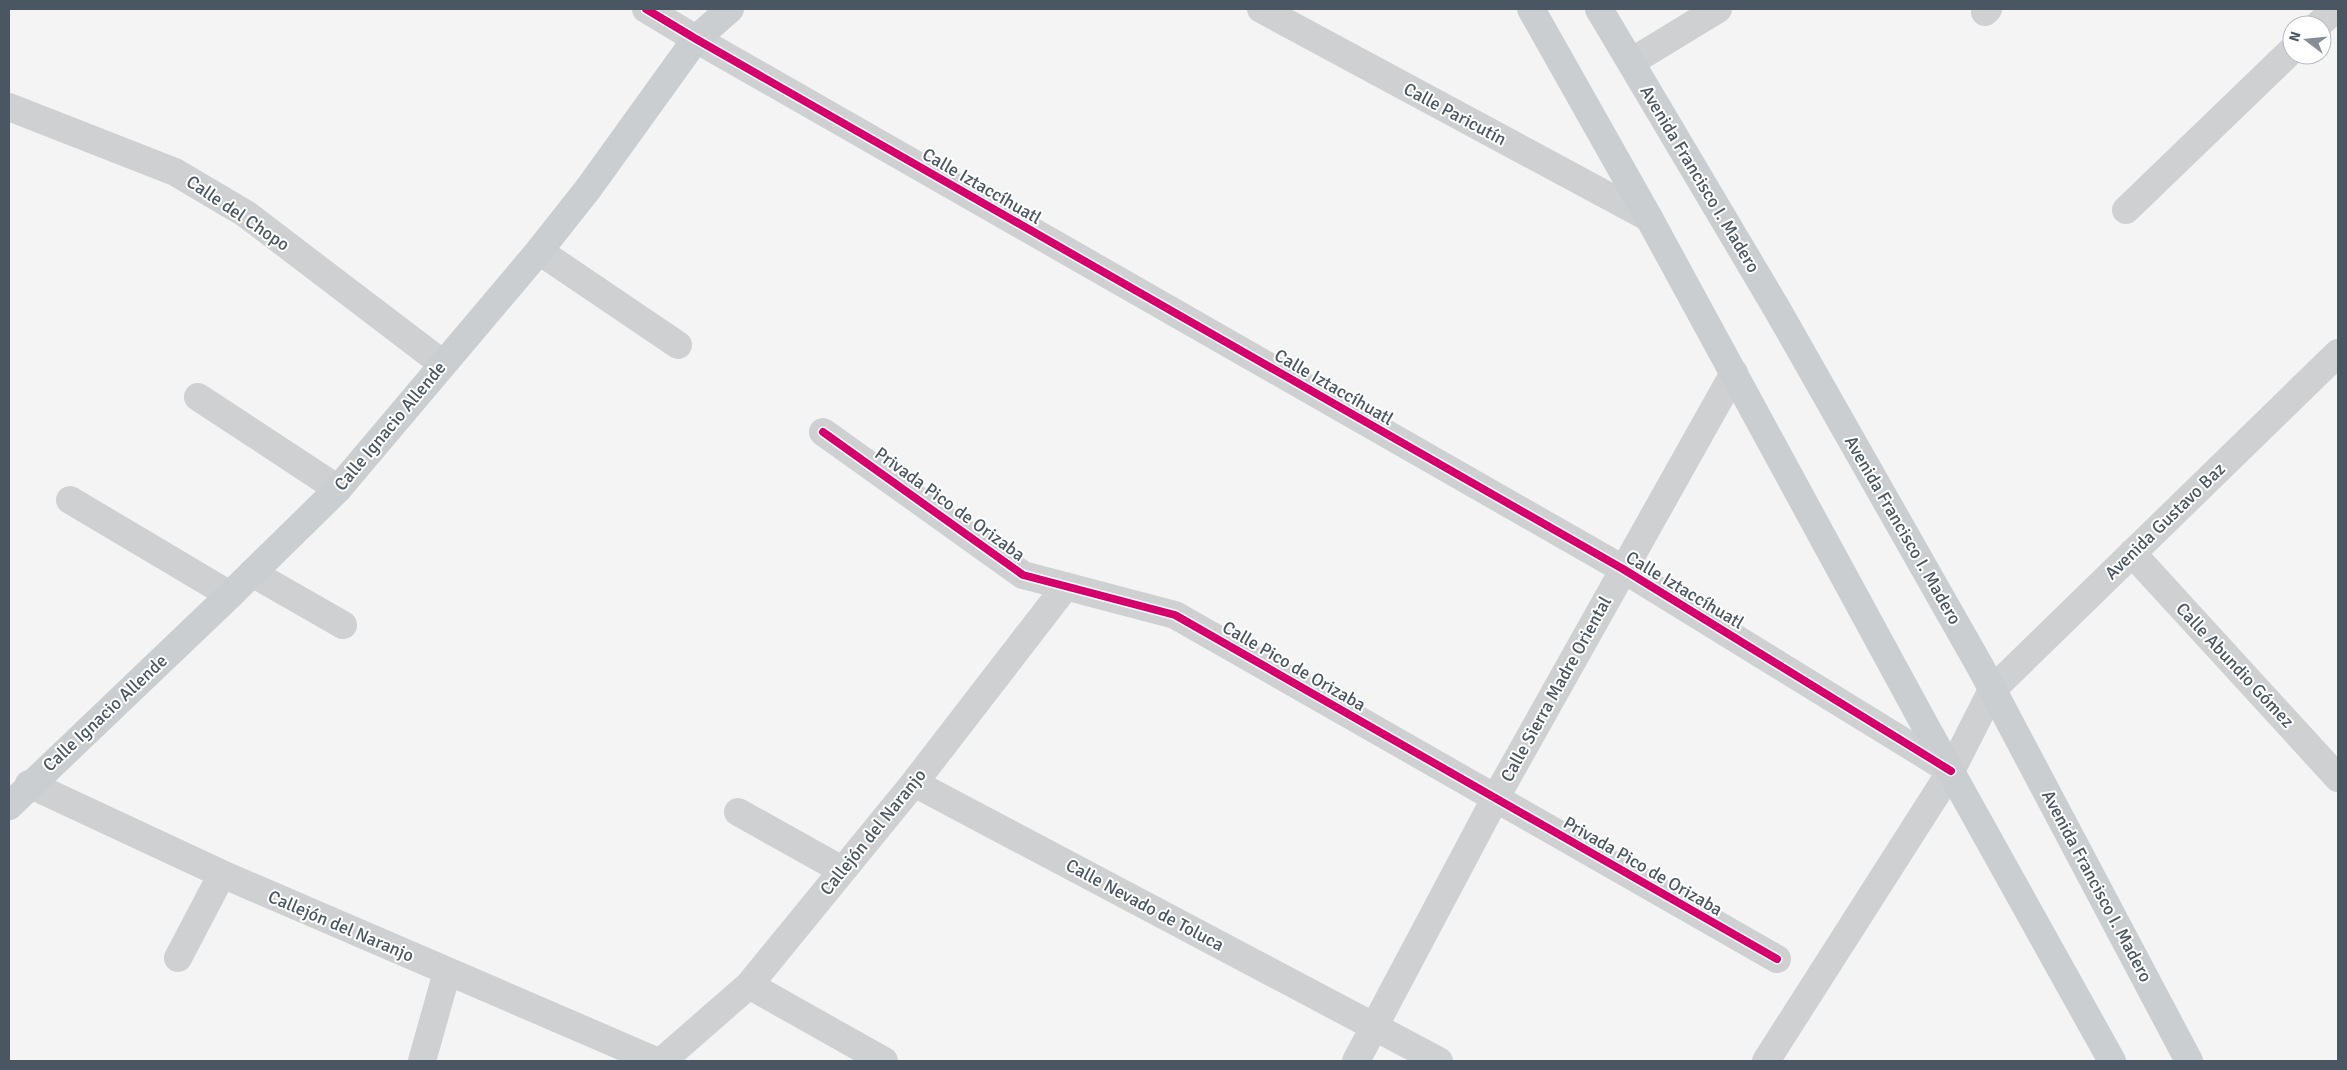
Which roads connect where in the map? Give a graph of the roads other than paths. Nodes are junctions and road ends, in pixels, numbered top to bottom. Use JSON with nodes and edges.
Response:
{"nodes":[{"id":1,"x":646,"y":9,"type":"edge"},
{"id":2,"x":730,"y":9,"type":"edge"},
{"id":3,"x":1261,"y":9,"type":"edge"},
{"id":4,"x":1531,"y":9,"type":"edge"},
{"id":5,"x":1599,"y":9,"type":"edge"},
{"id":6,"x":1718,"y":9,"type":"edge"},
{"id":7,"x":696,"y":39,"type":"junction"},
{"id":8,"x":2282,"y":60,"type":"edge"},
{"id":9,"x":1631,"y":62,"type":"junction"},
{"id":10,"x":9,"y":107,"type":"edge"},
{"id":11,"x":2126,"y":210,"type":"dead end"},
{"id":12,"x":1650,"y":218,"type":"junction"},
{"id":13,"x":539,"y":251,"type":"junction"},
{"id":14,"x":678,"y":345,"type":"dead end"},
{"id":15,"x":2338,"y":353,"type":"edge"},
{"id":16,"x":443,"y":364,"type":"junction"},
{"id":17,"x":1734,"y":373,"type":"junction"},
{"id":18,"x":198,"y":397,"type":"dead end"},
{"id":19,"x":823,"y":432,"type":"dead end"},
{"id":20,"x":338,"y":489,"type":"junction"},
{"id":21,"x":70,"y":500,"type":"dead end"},
{"id":22,"x":2132,"y":552,"type":"junction"},
{"id":23,"x":1623,"y":569,"type":"junction"},
{"id":24,"x":252,"y":573,"type":"junction"},
{"id":25,"x":1066,"y":586,"type":"junction"},
{"id":26,"x":230,"y":595,"type":"junction"},
{"id":27,"x":343,"y":626,"type":"dead end"},
{"id":28,"x":1992,"y":690,"type":"junction"},
{"id":29,"x":1950,"y":771,"type":"junction"},
{"id":30,"x":2336,"y":771,"type":"edge"},
{"id":31,"x":914,"y":783,"type":"junction"},
{"id":32,"x":29,"y":784,"type":"junction"},
{"id":33,"x":1495,"y":799,"type":"junction"},
{"id":34,"x":9,"y":806,"type":"edge"},
{"id":35,"x":738,"y":812,"type":"dead end"},
{"id":36,"x":842,"y":870,"type":"junction"},
{"id":37,"x":222,"y":874,"type":"junction"},
{"id":38,"x":178,"y":958,"type":"dead end"},
{"id":39,"x":1777,"y":959,"type":"dead end"},
{"id":40,"x":448,"y":972,"type":"junction"},
{"id":41,"x":749,"y":985,"type":"junction"},
{"id":42,"x":1375,"y":1027,"type":"junction"},
{"id":43,"x":422,"y":1061,"type":"edge"},
{"id":44,"x":656,"y":1061,"type":"edge"},
{"id":45,"x":662,"y":1061,"type":"edge"},
{"id":46,"x":884,"y":1061,"type":"edge"},
{"id":47,"x":1356,"y":1061,"type":"edge"},
{"id":48,"x":1440,"y":1061,"type":"edge"},
{"id":49,"x":1766,"y":1061,"type":"edge"},
{"id":50,"x":2112,"y":1061,"type":"edge"},
{"id":51,"x":2189,"y":1061,"type":"edge"}],
"edges":[{"from":1,"to":7,"type":"street","name":"Calle Iztaccíhuatl"},
{"from":2,"to":7,"type":"main road","name":"Calle Ignacio Allende"},
{"from":3,"to":12,"type":"street","name":"Calle Paricutín"},
{"from":4,"to":12,"type":"main road"},
{"from":5,"to":9,"type":"main road","name":"Avenida Francisco I. Madero"},
{"from":6,"to":9,"type":"street"},
{"from":7,"to":13,"type":"main road","name":"Calle Ignacio Allende"},
{"from":7,"to":23,"type":"street","name":"Calle Iztaccíhuatl"},
{"from":8,"to":11,"type":"street"},
{"from":9,"to":28,"type":"main road","name":"Avenida Francisco I. Madero"},
{"from":10,"to":16,"type":"street","name":"Calle del Chopo"},
{"from":12,"to":17,"type":"main road"},
{"from":13,"to":14,"type":"street"},
{"from":13,"to":16,"type":"main road","name":"Calle Ignacio Allende"},
{"from":15,"to":22,"type":"street","name":"Avenida Gustavo Baz"},
{"from":16,"to":20,"type":"main road","name":"Calle Ignacio Allende"},
{"from":17,"to":23,"type":"street","name":"Calle Sierra Madre Oriental"},
{"from":17,"to":29,"type":"main road"},
{"from":18,"to":20,"type":"street"},
{"from":19,"to":25,"type":"street","name":"Privada Pico de Orizaba"},
{"from":20,"to":24,"type":"main road","name":"Calle Ignacio Allende"},
{"from":21,"to":26,"type":"street"},
{"from":22,"to":28,"type":"street","name":"Avenida Gustavo Baz"},
{"from":22,"to":30,"type":"street","name":"Calle Abundio Gómez"},
{"from":23,"to":29,"type":"street","name":"Calle Iztaccíhuatl"},
{"from":23,"to":33,"type":"street","name":"Calle Sierra Madre Oriental"},
{"from":24,"to":26,"type":"main road","name":"Calle Ignacio Allende"},
{"from":24,"to":27,"type":"street"},
{"from":25,"to":31,"type":"street","name":"Callejón del Naranjo"},
{"from":25,"to":33,"type":"street","name":"Calle Pico de Orizaba"},
{"from":26,"to":32,"type":"main road","name":"Calle Ignacio Allende"},
{"from":28,"to":29,"type":"street","name":"Avenida Gustavo Baz"},
{"from":28,"to":51,"type":"main road","name":"Avenida Francisco I. Madero"},
{"from":29,"to":49,"type":"street","name":"Avenida Gustavo Baz"},
{"from":29,"to":50,"type":"main road"},
{"from":31,"to":36,"type":"street","name":"Callejón del Naranjo"},
{"from":31,"to":42,"type":"street","name":"Calle Nevado de Toluca"},
{"from":32,"to":34,"type":"main road","name":"Calle Ignacio Allende"},
{"from":32,"to":37,"type":"street","name":"Callejón del Naranjo"},
{"from":33,"to":39,"type":"street","name":"Privada Pico de Orizaba"},
{"from":33,"to":42,"type":"street","name":"Calle Sierra Madre Oriental"},
{"from":35,"to":36,"type":"street"},
{"from":36,"to":41,"type":"street","name":"Callejón del Naranjo"},
{"from":37,"to":38,"type":"street"},
{"from":37,"to":40,"type":"street","name":"Callejón del Naranjo"},
{"from":40,"to":43,"type":"street"},
{"from":40,"to":44,"type":"street","name":"Callejón del Naranjo"},
{"from":41,"to":45,"type":"street","name":"Callejón del Naranjo"},
{"from":41,"to":46,"type":"street"},
{"from":42,"to":47,"type":"street","name":"Calle Sierra Madre Oriental"},
{"from":42,"to":48,"type":"street","name":"Calle Nevado de Toluca"}]}
